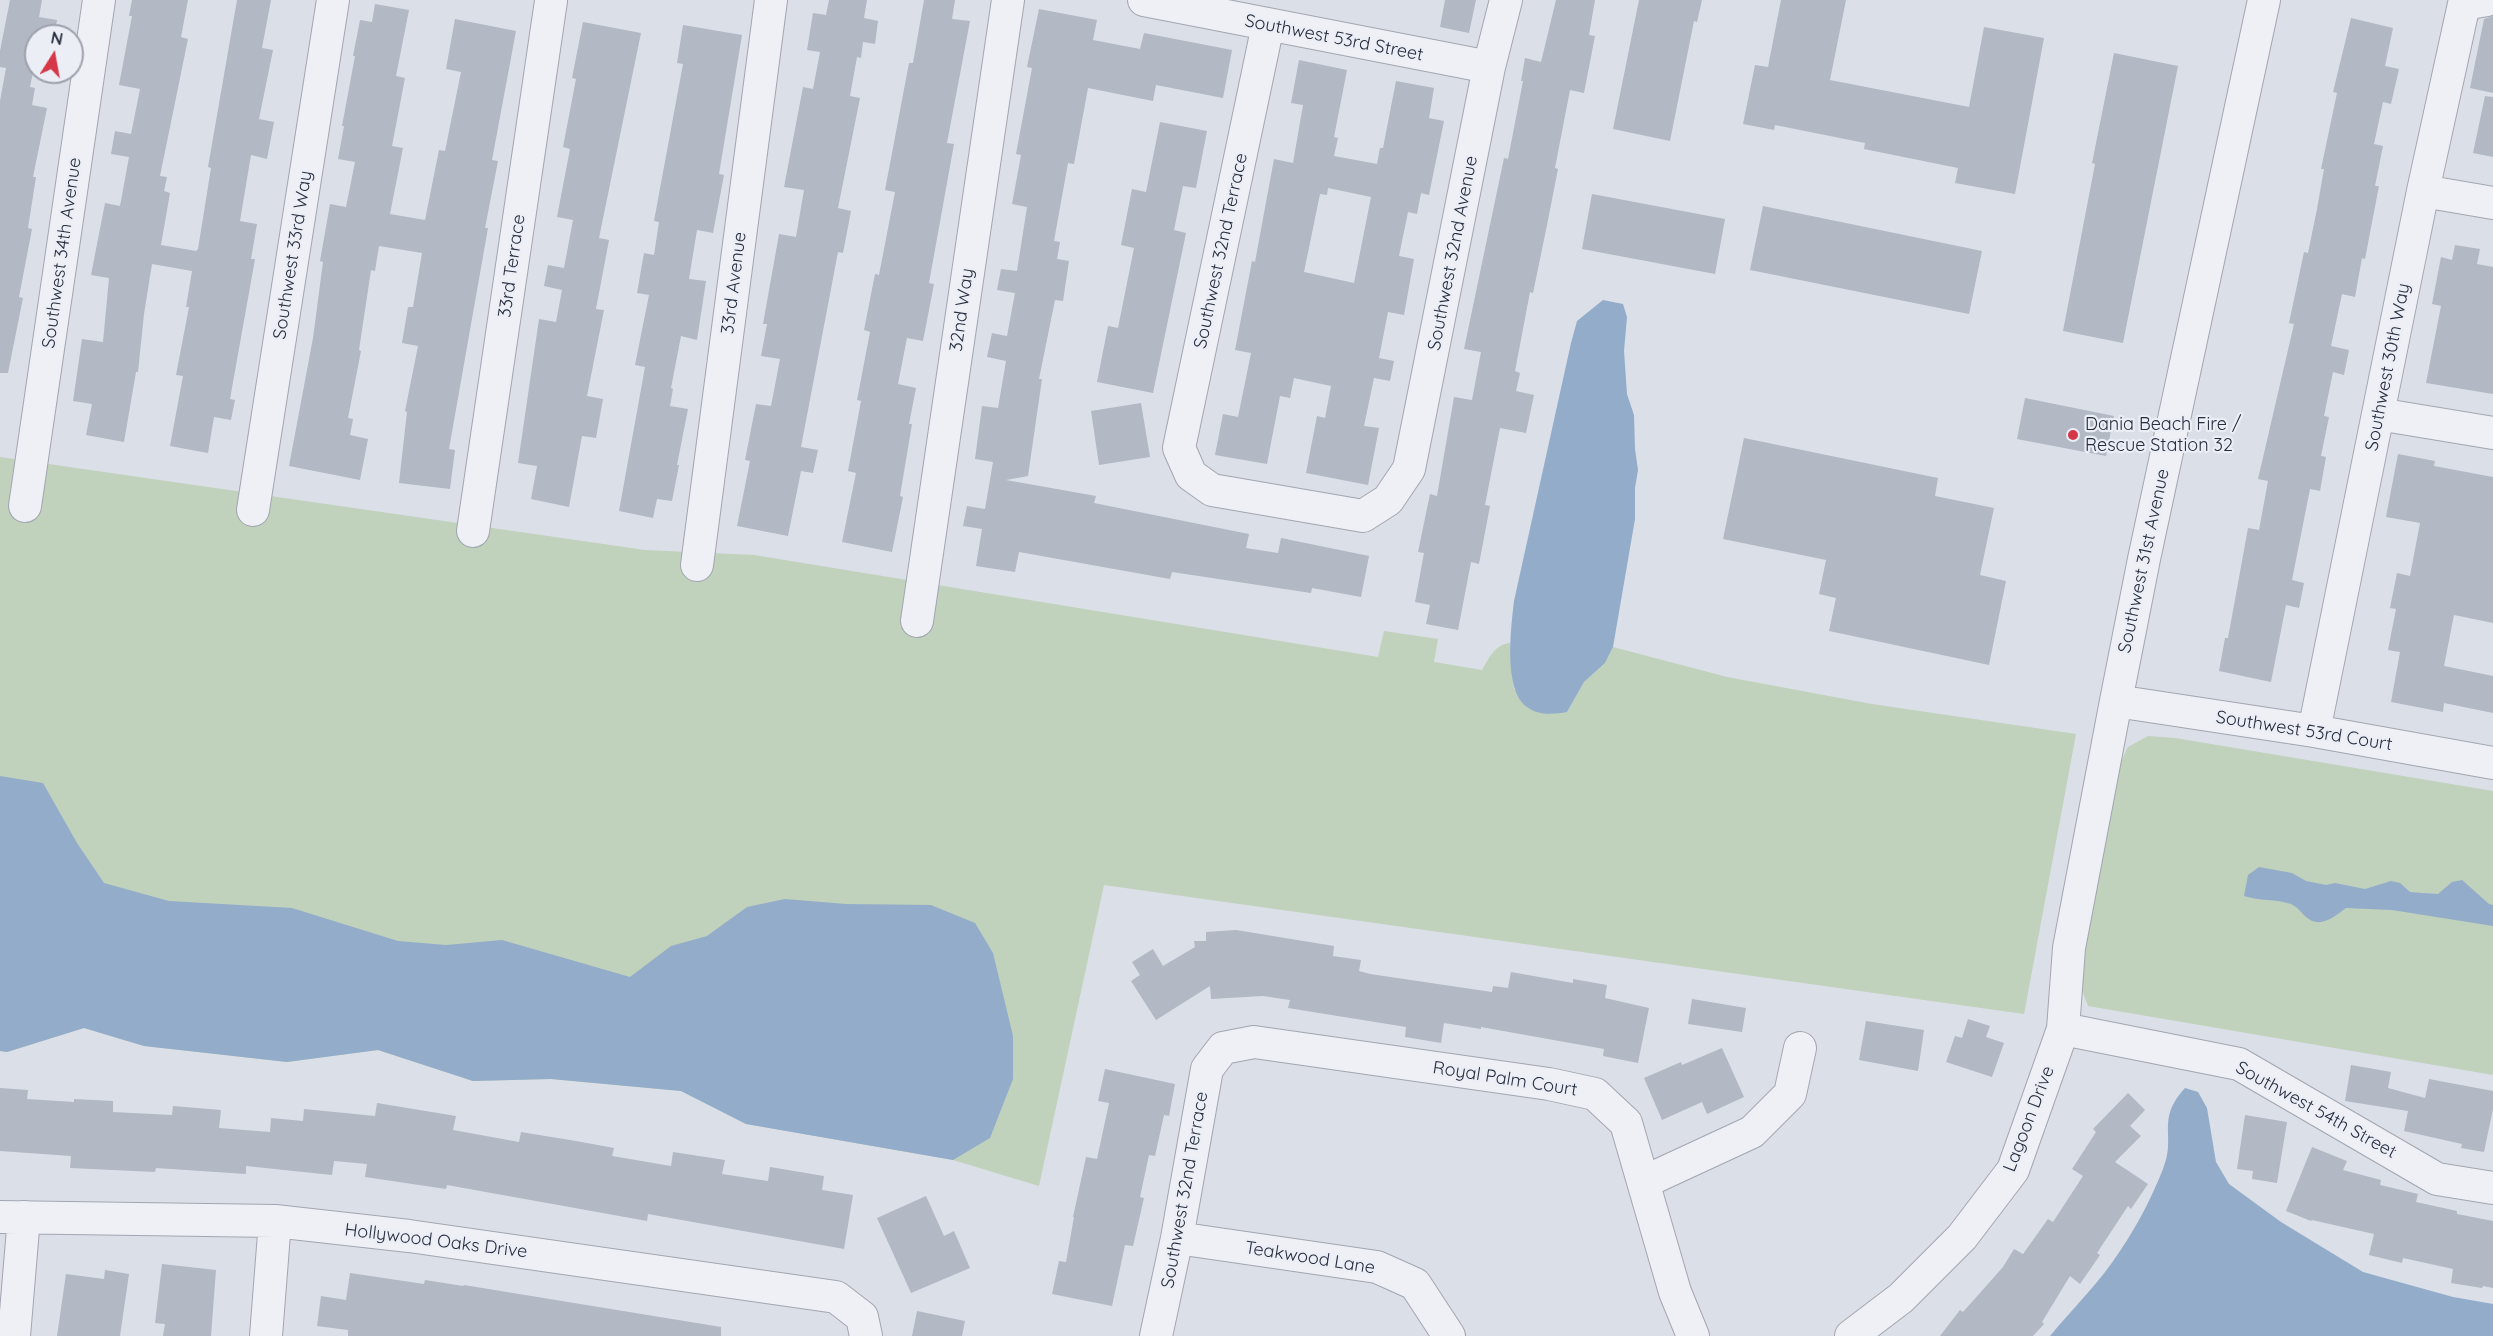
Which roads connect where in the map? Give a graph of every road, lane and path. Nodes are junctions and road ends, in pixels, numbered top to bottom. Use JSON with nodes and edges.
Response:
{"nodes":[{"id":1,"x":99,"y":0,"type":"edge"},
{"id":2,"x":333,"y":0,"type":"edge"},
{"id":3,"x":555,"y":0,"type":"edge"},
{"id":4,"x":771,"y":0,"type":"edge"},
{"id":5,"x":1008,"y":0,"type":"edge"},
{"id":6,"x":1144,"y":0,"type":"edge"},
{"id":7,"x":1506,"y":0,"type":"edge"},
{"id":8,"x":2264,"y":0,"type":"edge"},
{"id":9,"x":2476,"y":2,"type":"edge"},
{"id":10,"x":1268,"y":26,"type":"junction"},
{"id":11,"x":1490,"y":68,"type":"junction"},
{"id":12,"x":2423,"y":191,"type":"junction"},
{"id":13,"x":2493,"y":203,"type":"edge"},
{"id":14,"x":2378,"y":414,"type":"junction"},
{"id":15,"x":2493,"y":433,"type":"edge"},
{"id":16,"x":1388,"y":500,"type":"joint"},
{"id":17,"x":25,"y":506,"type":"dead end"},
{"id":18,"x":254,"y":510,"type":"dead end"},
{"id":19,"x":473,"y":531,"type":"dead end"},
{"id":20,"x":697,"y":565,"type":"dead end"},
{"id":21,"x":917,"y":621,"type":"dead end"},
{"id":22,"x":2116,"y":701,"type":"junction"},
{"id":23,"x":2314,"y":732,"type":"junction"},
{"id":24,"x":2493,"y":763,"type":"edge"},
{"id":25,"x":2069,"y":948,"type":"joint"},
{"id":26,"x":2063,"y":1029,"type":"junction"},
{"id":27,"x":1223,"y":1048,"type":"joint"},
{"id":28,"x":1800,"y":1048,"type":"dead end"},
{"id":29,"x":1644,"y":1182,"type":"junction"},
{"id":30,"x":2493,"y":1188,"type":"edge"},
{"id":31,"x":12,"y":1217,"type":"edge"},
{"id":32,"x":275,"y":1221,"type":"junction"},
{"id":33,"x":1177,"y":1238,"type":"junction"},
{"id":34,"x":864,"y":1327,"type":"edge"},
{"id":35,"x":14,"y":1336,"type":"edge"},
{"id":36,"x":266,"y":1336,"type":"edge"},
{"id":37,"x":1156,"y":1336,"type":"edge"},
{"id":38,"x":1449,"y":1336,"type":"edge"},
{"id":39,"x":1693,"y":1336,"type":"edge"},
{"id":40,"x":1851,"y":1336,"type":"edge"}],
"edges":[{"from":1,"to":17,"type":"street","name":"Southwest 34th Avenue"},
{"from":2,"to":18,"type":"street","name":"Southwest 33rd Way"},
{"from":3,"to":19,"type":"street","name":"33rd Terrace"},
{"from":4,"to":20,"type":"street","name":"33rd Avenue"},
{"from":5,"to":21,"type":"street","name":"32nd Way"},
{"from":6,"to":10,"type":"street","name":"Southwest 53rd Street"},
{"from":7,"to":11,"type":"street","name":"Southwest 32nd Avenue"},
{"from":8,"to":22,"type":"street","name":"Southwest 31st Avenue"},
{"from":9,"to":12,"type":"street","name":"Southwest 30th Way"},
{"from":10,"to":11,"type":"street","name":"Southwest 53rd Street"},
{"from":10,"to":16,"type":"street","name":"Southwest 32nd Terrace"},
{"from":11,"to":16,"type":"street","name":"Southwest 32nd Avenue"},
{"from":12,"to":13,"type":"street"},
{"from":12,"to":14,"type":"street","name":"Southwest 30th Way"},
{"from":14,"to":15,"type":"street"},
{"from":14,"to":23,"type":"street","name":"Southwest 30th Way"},
{"from":22,"to":23,"type":"street","name":"Southwest 53rd Court"},
{"from":22,"to":25,"type":"street","name":"Southwest 31st Avenue"},
{"from":23,"to":24,"type":"street","name":"Southwest 53rd Court"},
{"from":25,"to":26,"type":"street","name":"Lagoon Drive"},
{"from":26,"to":30,"type":"street","name":"Southwest 54th Street"},
{"from":26,"to":40,"type":"street","name":"Lagoon Drive"},
{"from":27,"to":29,"type":"street","name":"Royal Palm Court"},
{"from":27,"to":33,"type":"street","name":"Southwest 32nd Terrace"},
{"from":28,"to":29,"type":"street"},
{"from":29,"to":39,"type":"street","name":"Royal Palm Court"},
{"from":31,"to":32,"type":"street","name":"Hollywood Oaks Drive"},
{"from":31,"to":35,"type":"street"},
{"from":32,"to":34,"type":"street","name":"Hollywood Oaks Drive"},
{"from":32,"to":36,"type":"street"},
{"from":33,"to":37,"type":"street","name":"Southwest 32nd Terrace"},
{"from":33,"to":38,"type":"street","name":"Teakwood Lane"}]}
